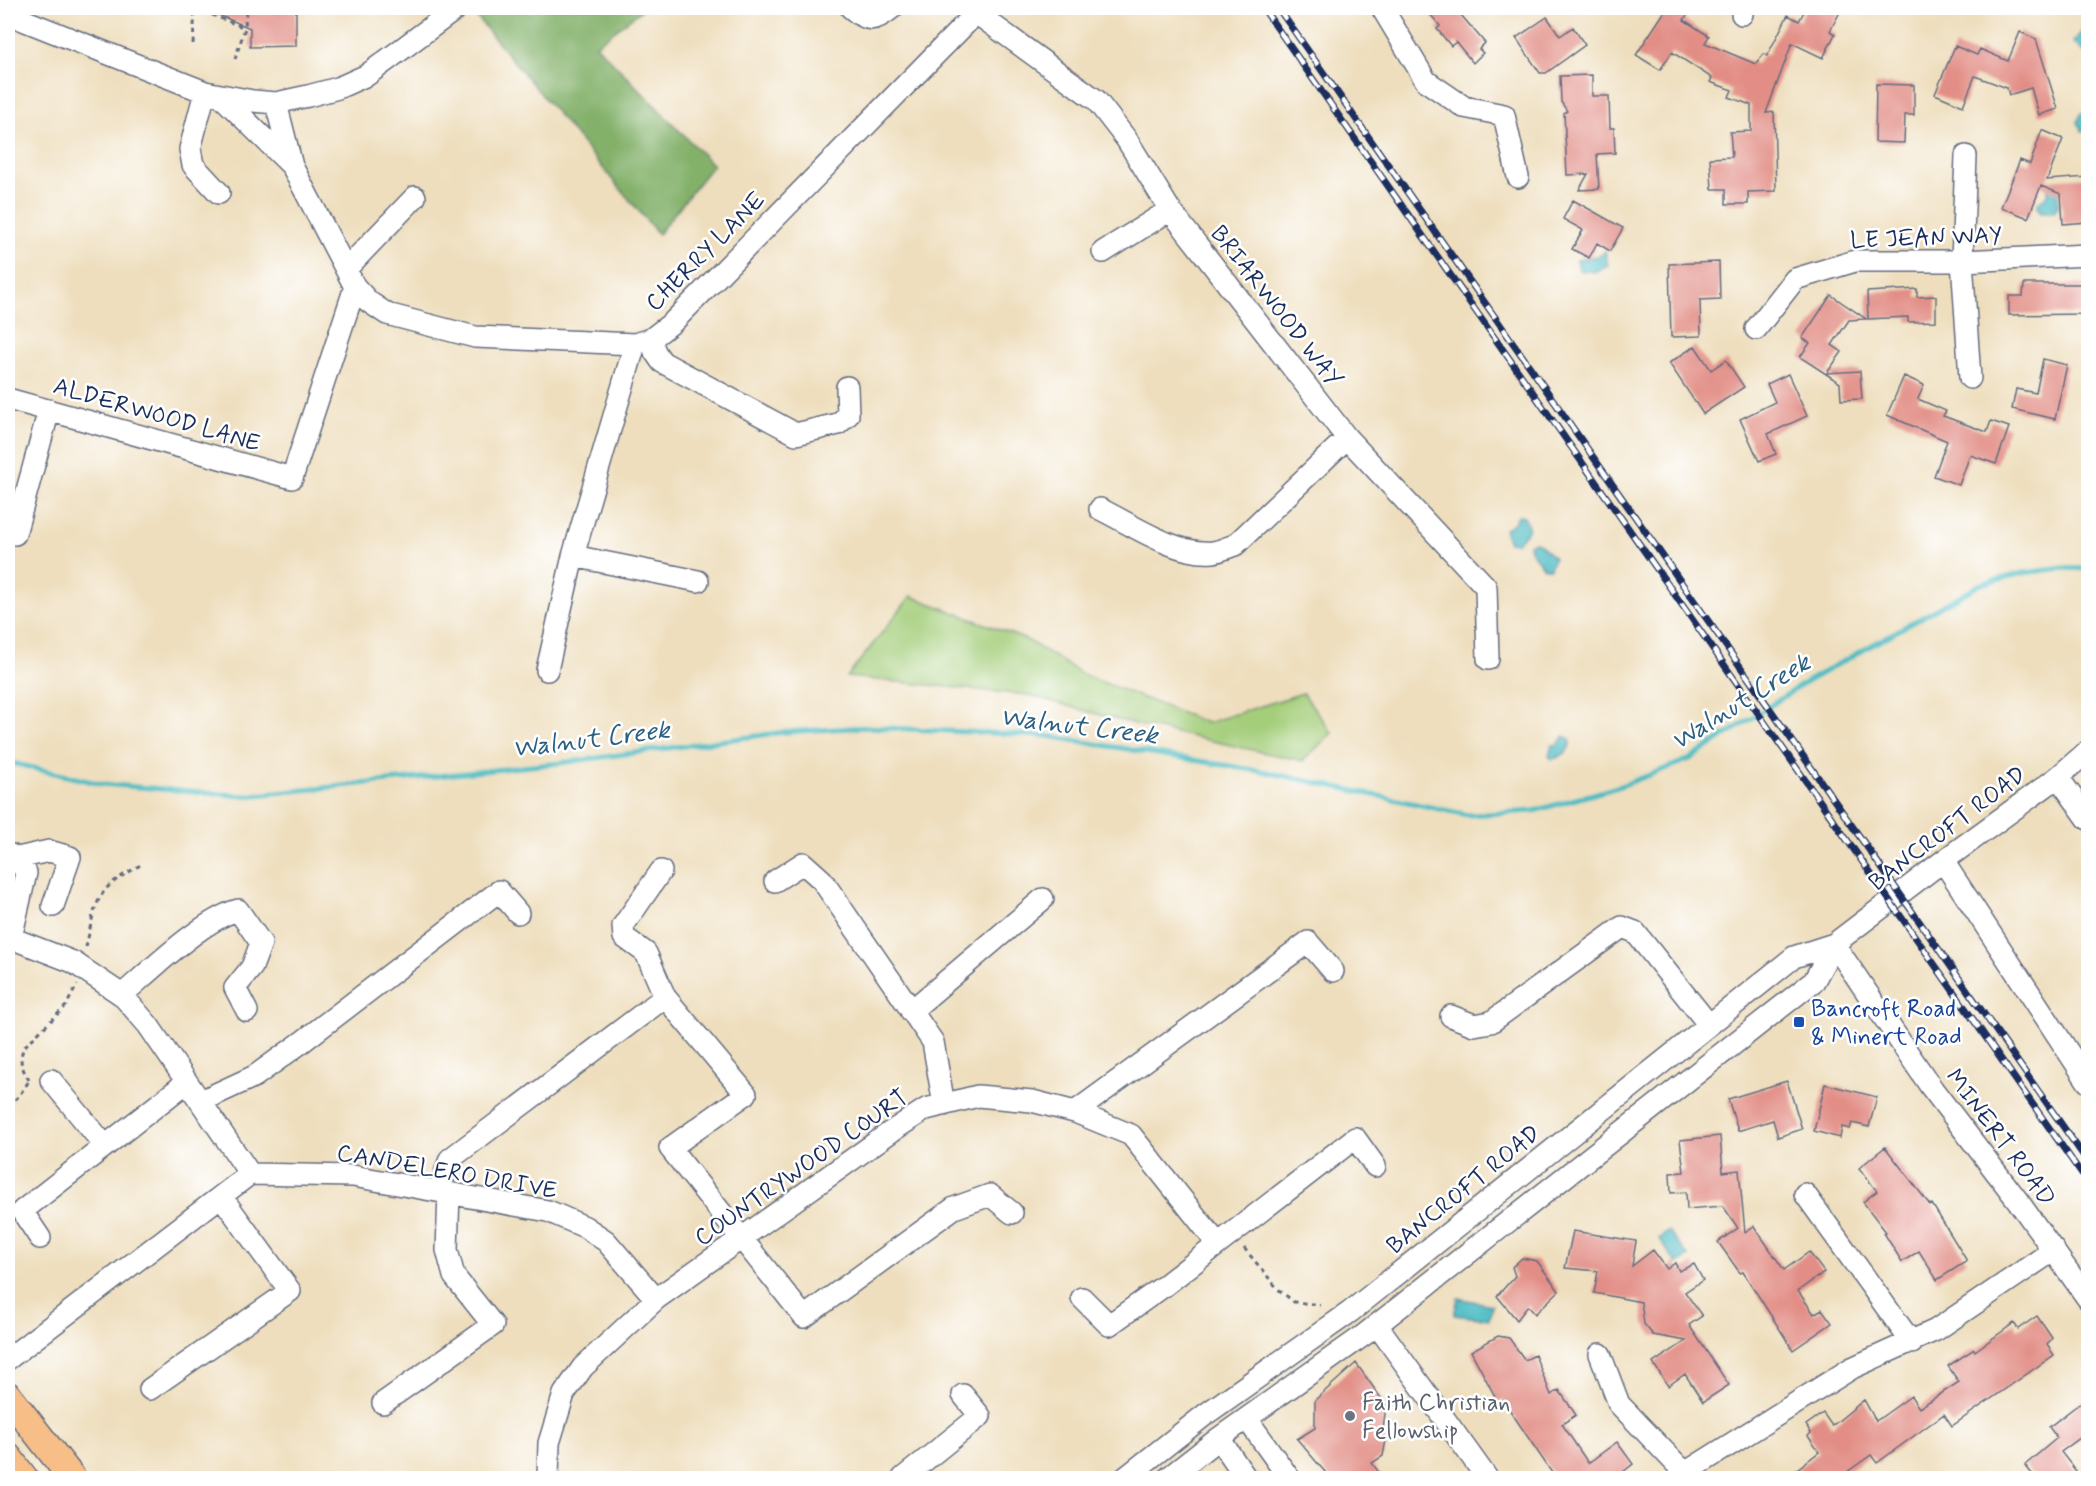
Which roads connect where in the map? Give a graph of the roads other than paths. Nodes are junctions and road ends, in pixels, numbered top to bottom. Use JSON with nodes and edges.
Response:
{"nodes":[{"id":1,"x":457,"y":8,"type":"edge"},
{"id":2,"x":852,"y":8,"type":"edge"},
{"id":3,"x":892,"y":8,"type":"edge"},
{"id":4,"x":1382,"y":8,"type":"edge"},
{"id":5,"x":979,"y":10,"type":"edge"},
{"id":6,"x":8,"y":14,"type":"edge"},
{"id":7,"x":213,"y":94,"type":"junction"},
{"id":8,"x":276,"y":103,"type":"junction"},
{"id":9,"x":1966,"y":156,"type":"dead end"},
{"id":10,"x":292,"y":166,"type":"junction"},
{"id":11,"x":1518,"y":177,"type":"dead end"},
{"id":12,"x":219,"y":193,"type":"dead end"},
{"id":13,"x":415,"y":198,"type":"dead end"},
{"id":14,"x":1170,"y":210,"type":"junction"},
{"id":15,"x":1103,"y":252,"type":"dead end"},
{"id":16,"x":2088,"y":255,"type":"edge"},
{"id":17,"x":1962,"y":261,"type":"junction"},
{"id":18,"x":351,"y":278,"type":"junction"},
{"id":19,"x":1756,"y":329,"type":"dead end"},
{"id":20,"x":643,"y":342,"type":"junction"},
{"id":21,"x":1970,"y":378,"type":"dead end"},
{"id":22,"x":847,"y":387,"type":"dead end"},
{"id":23,"x":8,"y":399,"type":"edge"},
{"id":24,"x":49,"y":410,"type":"junction"},
{"id":25,"x":1347,"y":438,"type":"junction"},
{"id":26,"x":1100,"y":509,"type":"dead end"},
{"id":27,"x":15,"y":534,"type":"dead end"},
{"id":28,"x":573,"y":556,"type":"junction"},
{"id":29,"x":698,"y":581,"type":"dead end"},
{"id":30,"x":1488,"y":659,"type":"dead end"},
{"id":31,"x":547,"y":670,"type":"dead end"},
{"id":32,"x":2088,"y":750,"type":"edge"},
{"id":33,"x":2058,"y":777,"type":"junction"},
{"id":34,"x":2088,"y":819,"type":"edge"},
{"id":35,"x":13,"y":856,"type":"edge"},
{"id":36,"x":1943,"y":861,"type":"junction"},
{"id":37,"x":661,"y":871,"type":"dead end"},
{"id":38,"x":775,"y":881,"type":"dead end"},
{"id":39,"x":1043,"y":899,"type":"dead end"},
{"id":40,"x":53,"y":906,"type":"dead end"},
{"id":41,"x":518,"y":913,"type":"dead end"},
{"id":42,"x":1834,"y":944,"type":"junction"},
{"id":43,"x":9,"y":947,"type":"edge"},
{"id":44,"x":1333,"y":971,"type":"dead end"},
{"id":45,"x":122,"y":995,"type":"junction"},
{"id":46,"x":665,"y":997,"type":"junction"},
{"id":47,"x":247,"y":1011,"type":"dead end"},
{"id":48,"x":911,"y":1011,"type":"junction"},
{"id":49,"x":1451,"y":1016,"type":"dead end"},
{"id":50,"x":1709,"y":1025,"type":"junction"},
{"id":51,"x":51,"y":1080,"type":"road end"},
{"id":52,"x":187,"y":1082,"type":"junction"},
{"id":53,"x":2088,"y":1082,"type":"edge"},
{"id":54,"x":201,"y":1101,"type":"junction"},
{"id":55,"x":944,"y":1104,"type":"junction"},
{"id":56,"x":1075,"y":1112,"type":"junction"},
{"id":57,"x":105,"y":1146,"type":"junction"},
{"id":58,"x":1375,"y":1166,"type":"dead end"},
{"id":59,"x":250,"y":1173,"type":"junction"},
{"id":60,"x":444,"y":1192,"type":"junction"},
{"id":61,"x":1805,"y":1194,"type":"dead end"},
{"id":62,"x":221,"y":1196,"type":"junction"},
{"id":63,"x":1012,"y":1213,"type":"dead end"},
{"id":64,"x":40,"y":1238,"type":"dead end"},
{"id":65,"x":742,"y":1238,"type":"junction"},
{"id":66,"x":1217,"y":1243,"type":"junction"},
{"id":67,"x":2054,"y":1250,"type":"junction"},
{"id":68,"x":1082,"y":1298,"type":"dead end"},
{"id":69,"x":656,"y":1299,"type":"junction"},
{"id":70,"x":2088,"y":1299,"type":"edge"},
{"id":71,"x":1377,"y":1324,"type":"junction"},
{"id":72,"x":1912,"y":1342,"type":"junction"},
{"id":73,"x":1600,"y":1354,"type":"dead end"},
{"id":74,"x":8,"y":1359,"type":"edge"},
{"id":75,"x":150,"y":1389,"type":"dead end"},
{"id":76,"x":963,"y":1395,"type":"dead end"},
{"id":77,"x":8,"y":1396,"type":"edge"},
{"id":78,"x":383,"y":1403,"type":"dead end"},
{"id":79,"x":1247,"y":1419,"type":"junction"},
{"id":80,"x":1220,"y":1438,"type":"junction"},
{"id":81,"x":8,"y":1457,"type":"edge"},
{"id":82,"x":24,"y":1479,"type":"edge"},
{"id":83,"x":72,"y":1479,"type":"edge"},
{"id":84,"x":548,"y":1479,"type":"edge"},
{"id":85,"x":903,"y":1479,"type":"edge"},
{"id":86,"x":1125,"y":1479,"type":"edge"},
{"id":87,"x":1168,"y":1479,"type":"edge"},
{"id":88,"x":1246,"y":1479,"type":"edge"},
{"id":89,"x":1289,"y":1479,"type":"edge"},
{"id":90,"x":1487,"y":1479,"type":"edge"}],
"edges":[{"from":1,"to":8,"type":"street"},
{"from":2,"to":3,"type":"street"},
{"from":4,"to":11,"type":"street"},
{"from":5,"to":14,"type":"street","name":"BRIARWOOD WAY"},
{"from":5,"to":20,"type":"street","name":"CHERRY LANE"},
{"from":6,"to":7,"type":"street"},
{"from":7,"to":8,"type":"street"},
{"from":7,"to":10,"type":"street"},
{"from":7,"to":12,"type":"street"},
{"from":8,"to":10,"type":"street"},
{"from":9,"to":17,"type":"street"},
{"from":10,"to":18,"type":"street"},
{"from":13,"to":18,"type":"street"},
{"from":14,"to":15,"type":"street"},
{"from":14,"to":25,"type":"street","name":"BRIARWOOD WAY"},
{"from":16,"to":17,"type":"street","name":"LE JEAN WAY"},
{"from":17,"to":19,"type":"street","name":"LE JEAN WAY"},
{"from":17,"to":21,"type":"street"},
{"from":18,"to":20,"type":"street"},
{"from":18,"to":24,"type":"street","name":"ALDERWOOD LANE"},
{"from":20,"to":22,"type":"street"},
{"from":20,"to":28,"type":"street"},
{"from":23,"to":24,"type":"street","name":"ALDERWOOD LANE"},
{"from":24,"to":27,"type":"street"},
{"from":25,"to":26,"type":"street"},
{"from":25,"to":30,"type":"street","name":"BRIARWOOD WAY"},
{"from":28,"to":29,"type":"street"},
{"from":28,"to":31,"type":"street"},
{"from":32,"to":33,"type":"street","name":"BANCROFT ROAD"},
{"from":33,"to":34,"type":"street"},
{"from":33,"to":36,"type":"street","name":"BANCROFT ROAD"},
{"from":35,"to":40,"type":"street"},
{"from":35,"to":43,"type":"street"},
{"from":36,"to":42,"type":"street","name":"BANCROFT ROAD"},
{"from":36,"to":53,"type":"street"},
{"from":37,"to":46,"type":"street"},
{"from":38,"to":48,"type":"street"},
{"from":39,"to":48,"type":"street"},
{"from":41,"to":54,"type":"street"},
{"from":42,"to":50,"type":"street","name":"BANCROFT ROAD"},
{"from":42,"to":67,"type":"street","name":"MINERT ROAD"},
{"from":42,"to":71,"type":"street","name":"BANCROFT ROAD"},
{"from":43,"to":45,"type":"street"},
{"from":44,"to":56,"type":"street"},
{"from":45,"to":47,"type":"street"},
{"from":45,"to":52,"type":"street"},
{"from":46,"to":60,"type":"street"},
{"from":46,"to":65,"type":"street"},
{"from":48,"to":55,"type":"street"},
{"from":49,"to":50,"type":"street"},
{"from":50,"to":86,"type":"street","name":"BANCROFT ROAD"},
{"from":51,"to":57,"type":"street"},
{"from":52,"to":54,"type":"street"},
{"from":52,"to":57,"type":"street"},
{"from":54,"to":59,"type":"street"},
{"from":55,"to":56,"type":"street","name":"COUNTRYWOOD COURT"},
{"from":55,"to":65,"type":"street","name":"COUNTRYWOOD COURT"},
{"from":56,"to":66,"type":"street","name":"COUNTRYWOOD COURT"},
{"from":57,"to":64,"type":"street"},
{"from":58,"to":66,"type":"street"},
{"from":59,"to":60,"type":"street","name":"CANDELERO DRIVE"},
{"from":59,"to":62,"type":"street"},
{"from":60,"to":69,"type":"street","name":"CANDELERO DRIVE"},
{"from":60,"to":78,"type":"street"},
{"from":61,"to":72,"type":"street"},
{"from":62,"to":74,"type":"street"},
{"from":62,"to":75,"type":"street"},
{"from":63,"to":65,"type":"street"},
{"from":65,"to":69,"type":"street","name":"COUNTRYWOOD COURT"},
{"from":66,"to":68,"type":"street"},
{"from":67,"to":70,"type":"street","name":"MINERT ROAD"},
{"from":67,"to":72,"type":"street"},
{"from":69,"to":84,"type":"street","name":"COUNTRYWOOD COURT"},
{"from":71,"to":79,"type":"street","name":"BANCROFT ROAD"},
{"from":71,"to":90,"type":"street"},
{"from":72,"to":73,"type":"street"},
{"from":76,"to":85,"type":"street"},
{"from":77,"to":83,"type":"main road"},
{"from":79,"to":80,"type":"street","name":"BANCROFT ROAD"},
{"from":79,"to":89,"type":"street"},
{"from":80,"to":87,"type":"street","name":"BANCROFT ROAD"},
{"from":80,"to":88,"type":"street"},
{"from":81,"to":82,"type":"main road"}]}
